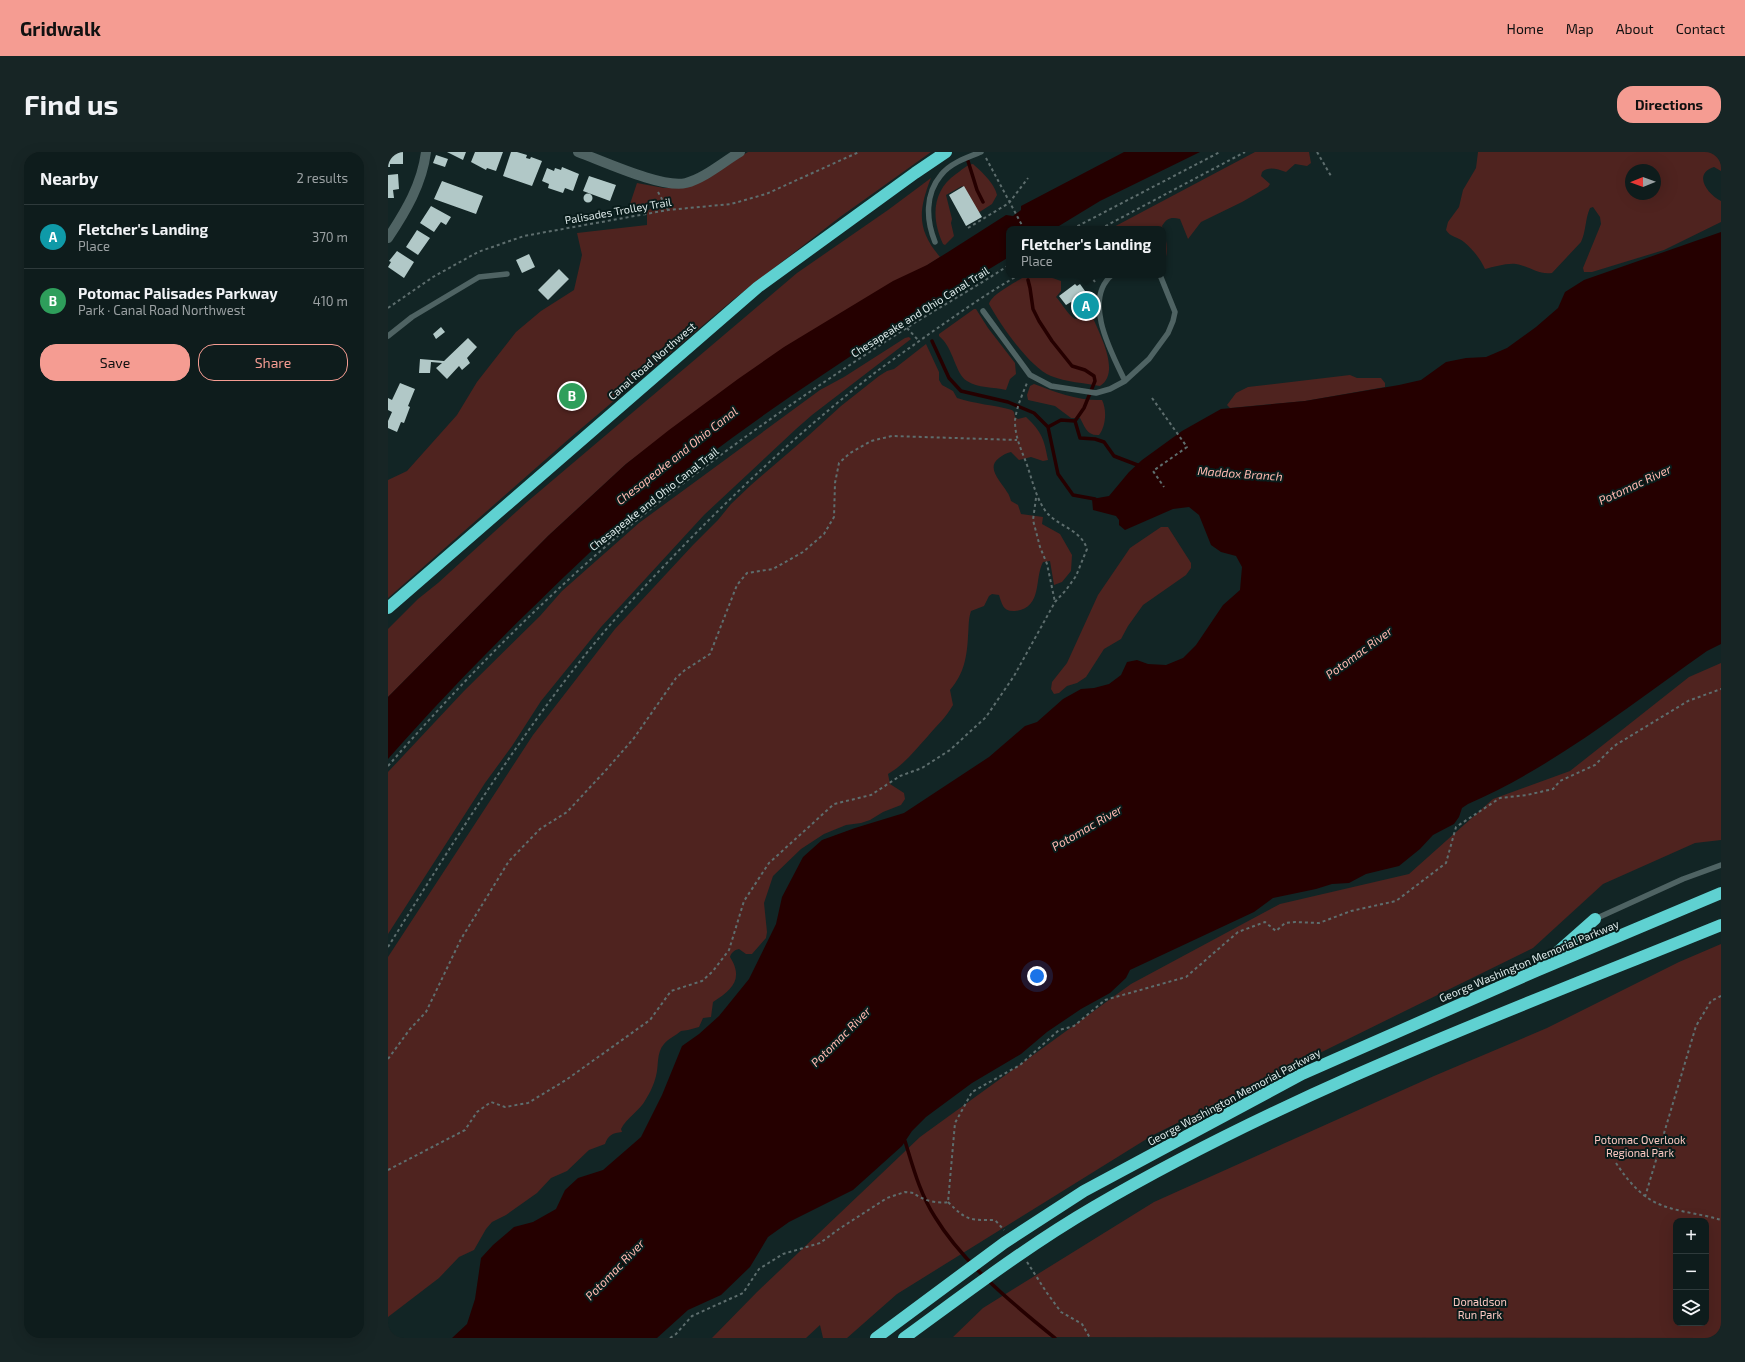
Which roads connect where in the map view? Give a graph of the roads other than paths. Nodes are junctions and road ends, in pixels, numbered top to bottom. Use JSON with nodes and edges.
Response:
{"nodes":[{"id":1,"x":426,"y":152,"type":"edge"},
{"id":2,"x":578,"y":152,"type":"edge"},
{"id":3,"x":740,"y":152,"type":"edge"},
{"id":4,"x":946,"y":152,"type":"edge"},
{"id":5,"x":983,"y":154,"type":"edge"},
{"id":6,"x":388,"y":238,"type":"edge"},
{"id":7,"x":935,"y":242,"type":"dead end"},
{"id":8,"x":508,"y":274,"type":"dead end"},
{"id":9,"x":1109,"y":278,"type":"edge"},
{"id":10,"x":1161,"y":278,"type":"edge"},
{"id":11,"x":983,"y":311,"type":"dead end"},
{"id":12,"x":388,"y":336,"type":"edge"},
{"id":13,"x":1125,"y":381,"type":"junction"},
{"id":14,"x":388,"y":608,"type":"edge"},
{"id":15,"x":1721,"y":865,"type":"edge"},
{"id":16,"x":1721,"y":893,"type":"edge"},
{"id":17,"x":1595,"y":919,"type":"joint"},
{"id":18,"x":1721,"y":925,"type":"edge"},
{"id":19,"x":1536,"y":972,"type":"junction"},
{"id":20,"x":876,"y":1338,"type":"edge"},
{"id":21,"x":904,"y":1338,"type":"edge"}],
"edges":[{"from":1,"to":6,"type":"street"},
{"from":2,"to":3,"type":"street"},
{"from":4,"to":14,"type":"highway","name":"Canal Road Northwest"},
{"from":5,"to":7,"type":"lane"},
{"from":8,"to":12,"type":"lane"},
{"from":9,"to":13,"type":"lane"},
{"from":10,"to":13,"type":"lane"},
{"from":11,"to":13,"type":"lane"},
{"from":15,"to":17,"type":"lane"},
{"from":16,"to":19,"type":"highway","name":"George Washington Memorial Parkway"},
{"from":17,"to":19,"type":"highway"},
{"from":18,"to":21,"type":"highway"},
{"from":19,"to":20,"type":"highway","name":"George Washington Memorial Parkway"}]}
